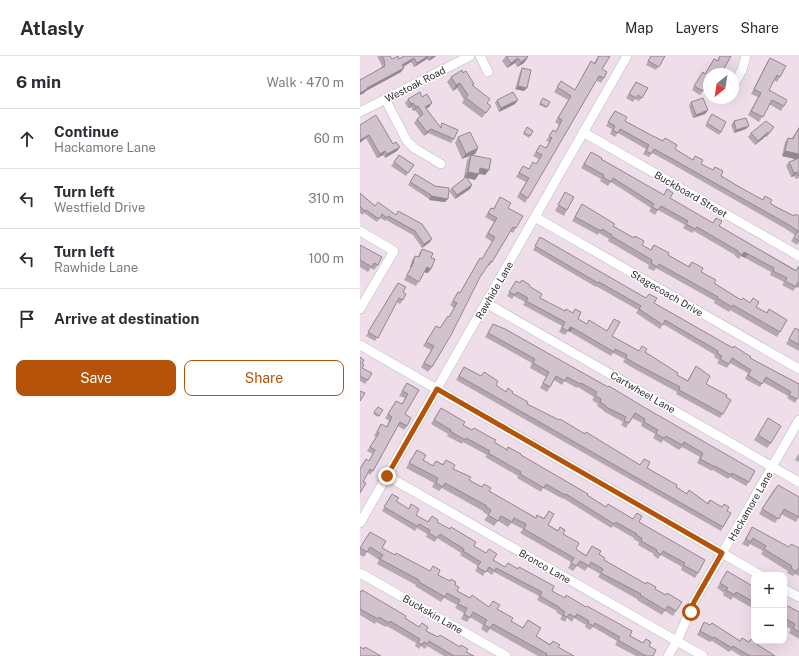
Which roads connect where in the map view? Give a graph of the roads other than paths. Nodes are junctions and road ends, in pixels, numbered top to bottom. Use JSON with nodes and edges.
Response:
{"nodes":[{"id":1,"x":470,"y":56,"type":"edge"},
{"id":2,"x":480,"y":56,"type":"edge"},
{"id":3,"x":627,"y":56,"type":"edge"},
{"id":4,"x":746,"y":56,"type":"edge"},
{"id":5,"x":488,"y":72,"type":"dead end"},
{"id":6,"x":739,"y":75,"type":"edge"},
{"id":7,"x":385,"y":99,"type":"junction"},
{"id":8,"x":360,"y":112,"type":"edge"},
{"id":9,"x":583,"y":132,"type":"junction"},
{"id":10,"x":442,"y":164,"type":"dead end"},
{"id":11,"x":535,"y":217,"type":"junction"},
{"id":12,"x":360,"y":231,"type":"edge"},
{"id":13,"x":799,"y":256,"type":"edge"},
{"id":14,"x":486,"y":303,"type":"junction"},
{"id":15,"x":360,"y":309,"type":"edge"},
{"id":16,"x":360,"y":346,"type":"edge"},
{"id":17,"x":799,"y":369,"type":"edge"},
{"id":18,"x":437,"y":389,"type":"junction"},
{"id":19,"x":799,"y":420,"type":"edge"},
{"id":20,"x":773,"y":467,"type":"junction"},
{"id":21,"x":387,"y":476,"type":"junction"},
{"id":22,"x":799,"y":482,"type":"edge"},
{"id":23,"x":360,"y":523,"type":"edge"},
{"id":24,"x":722,"y":553,"type":"junction"},
{"id":25,"x":755,"y":572,"type":"edge"},
{"id":26,"x":360,"y":573,"type":"edge"},
{"id":27,"x":787,"y":591,"type":"edge"},
{"id":28,"x":799,"y":597,"type":"edge"},
{"id":29,"x":677,"y":641,"type":"junction"},
{"id":30,"x":506,"y":656,"type":"edge"},
{"id":31,"x":668,"y":656,"type":"edge"},
{"id":32,"x":703,"y":656,"type":"edge"}],
"edges":[{"from":1,"to":7,"type":"street","name":"Westoak Road"},
{"from":2,"to":5,"type":"street"},
{"from":3,"to":9,"type":"street","name":"Rawhide Lane"},
{"from":4,"to":6,"type":"street"},
{"from":7,"to":8,"type":"street","name":"Westoak Road"},
{"from":7,"to":10,"type":"street"},
{"from":9,"to":11,"type":"street","name":"Rawhide Lane"},
{"from":9,"to":13,"type":"street","name":"Buckboard Street"},
{"from":11,"to":14,"type":"street","name":"Rawhide Lane"},
{"from":11,"to":17,"type":"street","name":"Stagecoach Drive"},
{"from":12,"to":15,"type":"street"},
{"from":14,"to":18,"type":"street","name":"Rawhide Lane"},
{"from":14,"to":20,"type":"street","name":"Cartwheel Lane"},
{"from":16,"to":18,"type":"street"},
{"from":18,"to":21,"type":"street","name":"Rawhide Lane"},
{"from":18,"to":24,"type":"street"},
{"from":19,"to":20,"type":"street","name":"Hackamore Lane"},
{"from":20,"to":22,"type":"street","name":"Cartwheel Lane"},
{"from":20,"to":24,"type":"street","name":"Hackamore Lane"},
{"from":21,"to":23,"type":"street","name":"Rawhide Lane"},
{"from":21,"to":29,"type":"street","name":"Bronco Lane"},
{"from":24,"to":25,"type":"street"},
{"from":24,"to":29,"type":"street","name":"Hackamore Lane"},
{"from":26,"to":30,"type":"street","name":"Buckskin Lane"},
{"from":27,"to":28,"type":"street"},
{"from":29,"to":31,"type":"street","name":"Hackamore Lane"},
{"from":29,"to":32,"type":"street","name":"Bronco Lane"}]}
